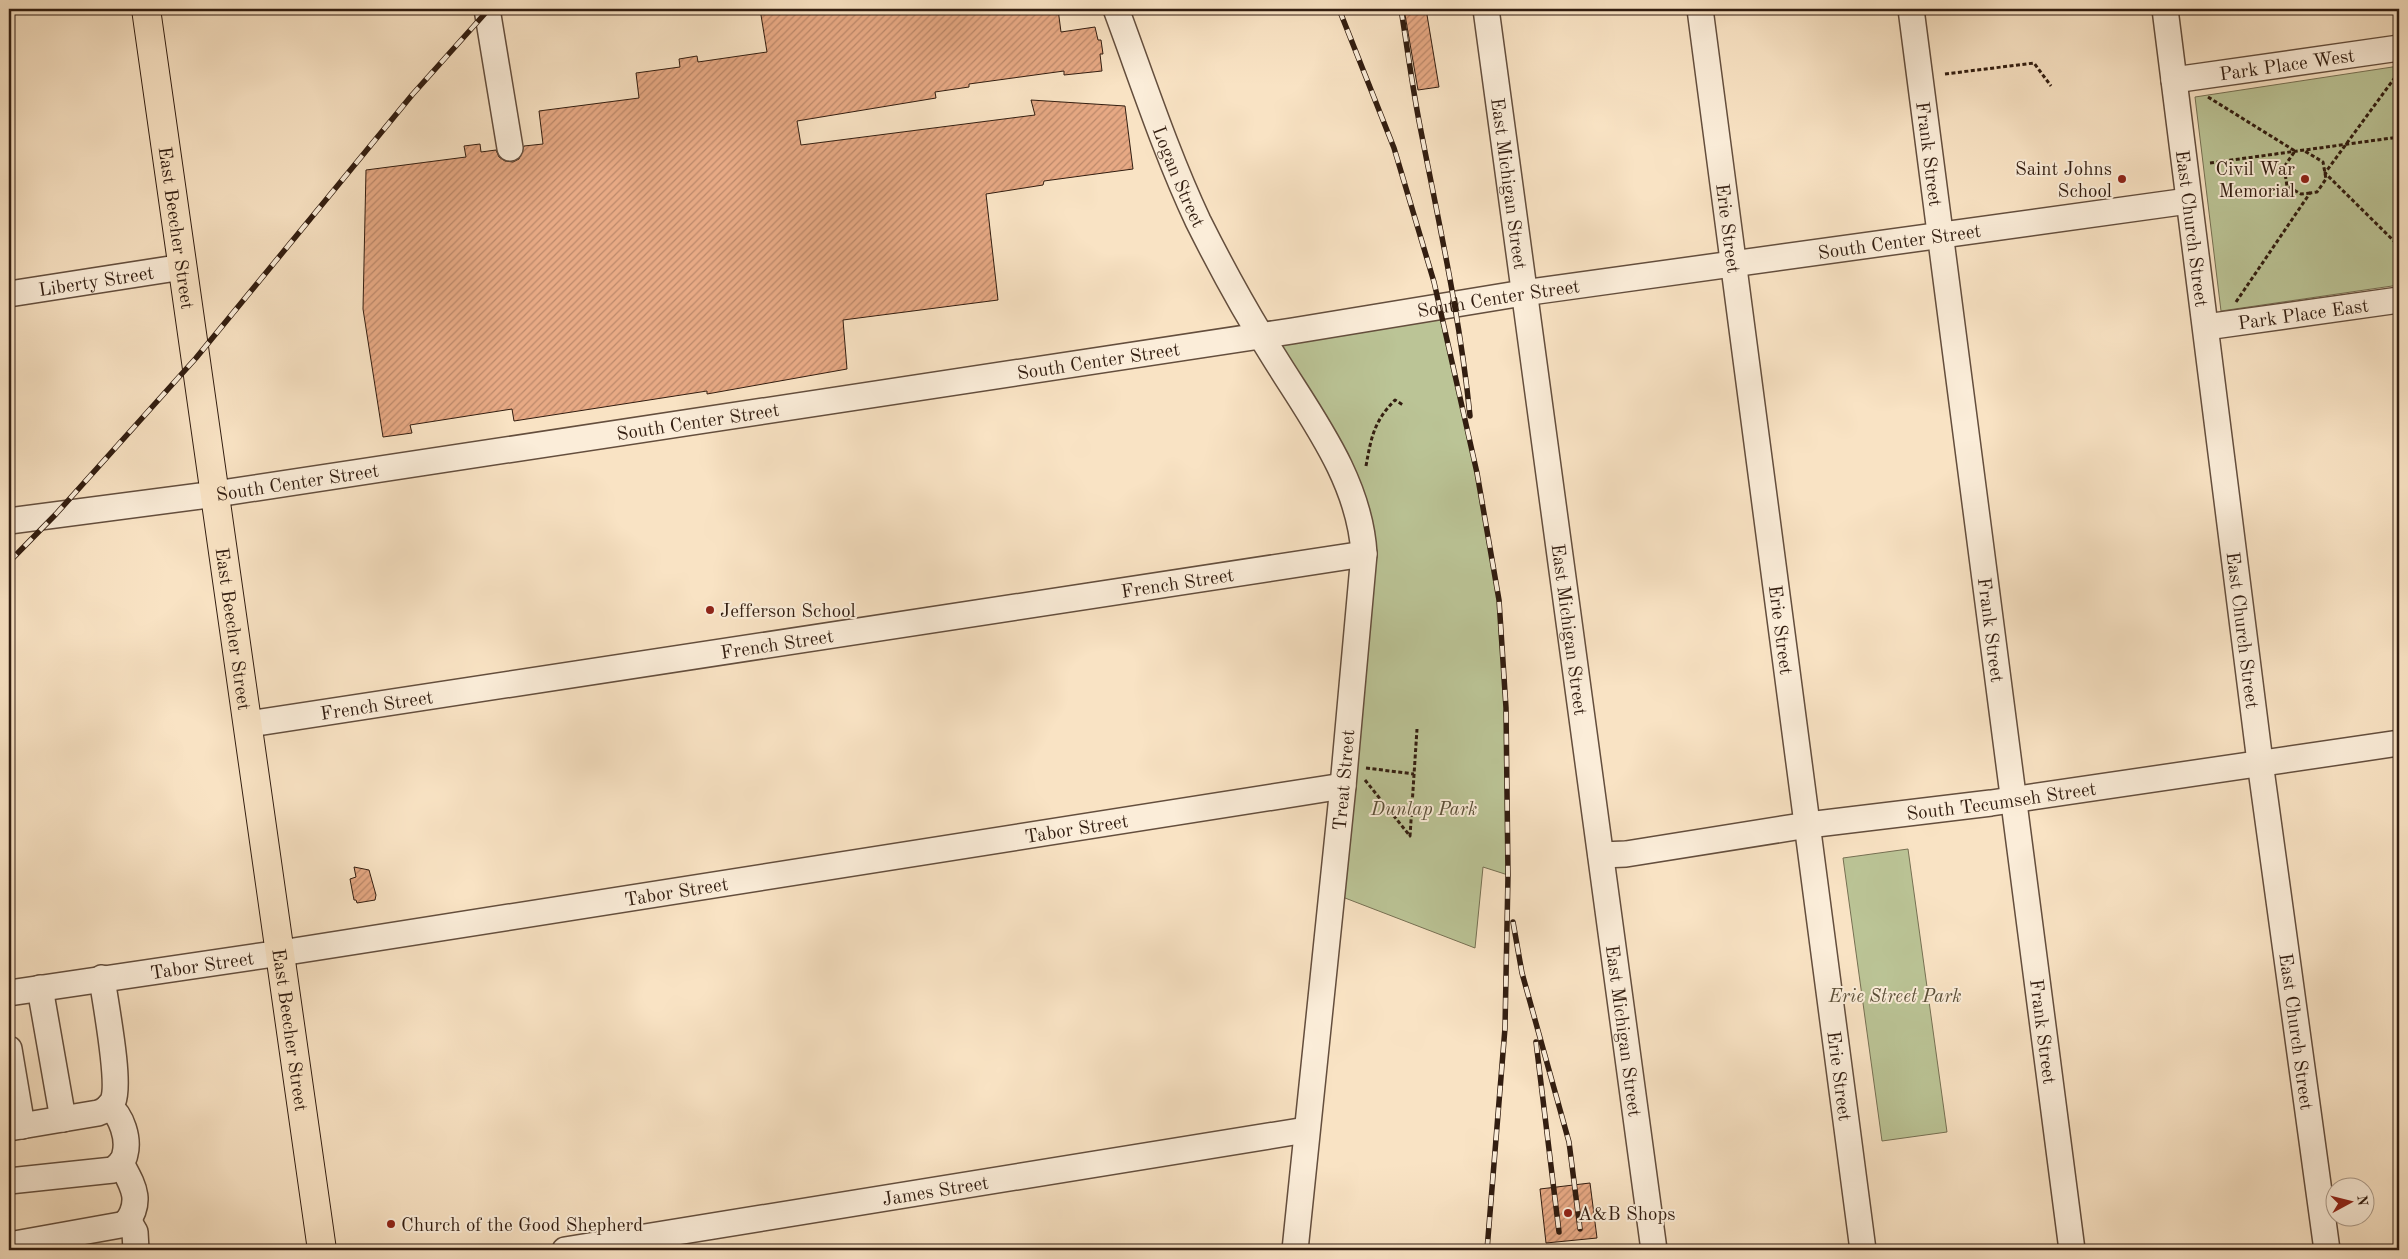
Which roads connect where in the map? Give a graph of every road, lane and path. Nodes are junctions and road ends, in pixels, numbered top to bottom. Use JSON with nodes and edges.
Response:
{"nodes":[{"id":1,"x":146,"y":9,"type":"edge"},
{"id":2,"x":487,"y":9,"type":"edge"},
{"id":3,"x":1116,"y":9,"type":"edge"},
{"id":4,"x":1486,"y":9,"type":"edge"},
{"id":5,"x":1700,"y":9,"type":"edge"},
{"id":6,"x":1911,"y":9,"type":"edge"},
{"id":7,"x":2165,"y":9,"type":"edge"},
{"id":8,"x":2399,"y":48,"type":"edge"},
{"id":9,"x":2399,"y":72,"type":"edge"},
{"id":10,"x":1945,"y":74,"type":"dead end"},
{"id":11,"x":2174,"y":80,"type":"junction"},
{"id":12,"x":2051,"y":86,"type":"dead end"},
{"id":13,"x":2207,"y":96,"type":"dead end"},
{"id":14,"x":2399,"y":137,"type":"edge"},
{"id":15,"x":2346,"y":144,"type":"junction"},
{"id":16,"x":510,"y":148,"type":"dead end"},
{"id":17,"x":2303,"y":150,"type":"junction"},
{"id":18,"x":2295,"y":151,"type":"junction"},
{"id":19,"x":2210,"y":163,"type":"dead end"},
{"id":20,"x":2325,"y":173,"type":"junction"},
{"id":21,"x":2310,"y":193,"type":"junction"},
{"id":22,"x":2188,"y":201,"type":"junction"},
{"id":23,"x":1940,"y":235,"type":"junction"},
{"id":24,"x":2399,"y":246,"type":"edge"},
{"id":25,"x":1734,"y":264,"type":"junction"},
{"id":26,"x":184,"y":267,"type":"junction"},
{"id":27,"x":1523,"y":293,"type":"junction"},
{"id":28,"x":9,"y":294,"type":"edge"},
{"id":29,"x":2399,"y":300,"type":"edge"},
{"id":30,"x":2234,"y":305,"type":"dead end"},
{"id":31,"x":2206,"y":327,"type":"junction"},
{"id":32,"x":1261,"y":335,"type":"junction"},
{"id":33,"x":1403,"y":405,"type":"dead end"},
{"id":34,"x":1366,"y":466,"type":"dead end"},
{"id":35,"x":216,"y":494,"type":"junction"},
{"id":36,"x":9,"y":521,"type":"edge"},
{"id":37,"x":1364,"y":554,"type":"junction"},
{"id":38,"x":249,"y":724,"type":"junction"},
{"id":39,"x":1417,"y":729,"type":"dead end"},
{"id":40,"x":2399,"y":743,"type":"edge"},
{"id":41,"x":2260,"y":762,"type":"junction"},
{"id":42,"x":1366,"y":768,"type":"dead end"},
{"id":43,"x":1414,"y":774,"type":"junction"},
{"id":44,"x":1354,"y":783,"type":"junction"},
{"id":45,"x":2014,"y":799,"type":"junction"},
{"id":46,"x":1808,"y":826,"type":"junction"},
{"id":47,"x":1601,"y":855,"type":"junction"},
{"id":48,"x":281,"y":953,"type":"junction"},
{"id":49,"x":102,"y":978,"type":"junction"},
{"id":50,"x":40,"y":988,"type":"junction"},
{"id":51,"x":9,"y":993,"type":"edge"},
{"id":52,"x":9,"y":1049,"type":"edge"},
{"id":53,"x":109,"y":1106,"type":"junction"},
{"id":54,"x":63,"y":1119,"type":"junction"},
{"id":55,"x":15,"y":1127,"type":"edge"},
{"id":56,"x":1306,"y":1130,"type":"junction"},
{"id":57,"x":121,"y":1163,"type":"junction"},
{"id":58,"x":9,"y":1181,"type":"edge"},
{"id":59,"x":128,"y":1220,"type":"junction"},
{"id":60,"x":9,"y":1245,"type":"edge"},
{"id":61,"x":41,"y":1245,"type":"edge"},
{"id":62,"x":136,"y":1250,"type":"edge"},
{"id":63,"x":322,"y":1250,"type":"edge"},
{"id":64,"x":564,"y":1250,"type":"edge"},
{"id":65,"x":1295,"y":1250,"type":"edge"},
{"id":66,"x":1654,"y":1250,"type":"edge"},
{"id":67,"x":1863,"y":1250,"type":"edge"},
{"id":68,"x":2072,"y":1250,"type":"edge"},
{"id":69,"x":2327,"y":1250,"type":"edge"}],
"edges":[{"from":1,"to":26,"type":"main road","name":"East Beecher Street"},
{"from":2,"to":16,"type":"street"},
{"from":3,"to":32,"type":"street","name":"Logan Street"},
{"from":4,"to":27,"type":"street","name":"East Michigan Street"},
{"from":5,"to":25,"type":"street","name":"Erie Street"},
{"from":6,"to":23,"type":"street","name":"Frank Street"},
{"from":7,"to":11,"type":"street","name":"East Church Street"},
{"from":8,"to":11,"type":"street","name":"Park Place West"},
{"from":9,"to":15,"type":"path"},
{"from":10,"to":12,"type":"path"},
{"from":11,"to":22,"type":"street","name":"East Church Street"},
{"from":13,"to":18,"type":"path"},
{"from":14,"to":15,"type":"path"},
{"from":15,"to":17,"type":"path"},
{"from":15,"to":20,"type":"path"},
{"from":17,"to":18,"type":"path"},
{"from":17,"to":20,"type":"path"},
{"from":18,"to":19,"type":"path"},
{"from":18,"to":21,"type":"path"},
{"from":20,"to":21,"type":"path"},
{"from":20,"to":24,"type":"path"},
{"from":21,"to":30,"type":"path"},
{"from":22,"to":23,"type":"street","name":"South Center Street"},
{"from":22,"to":31,"type":"street","name":"East Church Street"},
{"from":23,"to":25,"type":"street","name":"South Center Street"},
{"from":23,"to":45,"type":"street","name":"Frank Street"},
{"from":25,"to":27,"type":"street","name":"South Center Street"},
{"from":25,"to":46,"type":"street","name":"Erie Street"},
{"from":26,"to":28,"type":"street","name":"Liberty Street"},
{"from":26,"to":35,"type":"main road","name":"East Beecher Street"},
{"from":27,"to":32,"type":"street","name":"South Center Street"},
{"from":27,"to":47,"type":"street","name":"East Michigan Street"},
{"from":29,"to":31,"type":"street","name":"Park Place East"},
{"from":31,"to":41,"type":"street","name":"East Church Street"},
{"from":32,"to":35,"type":"street","name":"South Center Street"},
{"from":32,"to":37,"type":"street","name":"Treat Street"},
{"from":33,"to":34,"type":"path"},
{"from":35,"to":36,"type":"street","name":"South Center Street"},
{"from":35,"to":38,"type":"main road","name":"East Beecher Street"},
{"from":37,"to":38,"type":"street","name":"French Street"},
{"from":37,"to":44,"type":"street","name":"Treat Street"},
{"from":38,"to":48,"type":"main road","name":"East Beecher Street"},
{"from":39,"to":43,"type":"path"},
{"from":40,"to":41,"type":"street","name":"South Tecumseh Street"},
{"from":41,"to":45,"type":"street","name":"South Tecumseh Street"},
{"from":41,"to":69,"type":"street","name":"East Church Street"},
{"from":42,"to":43,"type":"path"},
{"from":43,"to":44,"type":"path"},
{"from":44,"to":48,"type":"street","name":"Tabor Street"},
{"from":44,"to":56,"type":"street","name":"Treat Street"},
{"from":45,"to":46,"type":"street","name":"South Tecumseh Street"},
{"from":45,"to":68,"type":"street","name":"Frank Street"},
{"from":46,"to":47,"type":"street","name":"South Tecumseh Street"},
{"from":46,"to":67,"type":"street","name":"Erie Street"},
{"from":47,"to":66,"type":"street","name":"East Michigan Street"},
{"from":48,"to":49,"type":"street","name":"Tabor Street"},
{"from":48,"to":63,"type":"main road","name":"East Beecher Street"},
{"from":49,"to":50,"type":"street","name":"Tabor Street"},
{"from":49,"to":53,"type":"street"},
{"from":50,"to":51,"type":"street","name":"Tabor Street"},
{"from":50,"to":54,"type":"street"},
{"from":52,"to":55,"type":"street"},
{"from":53,"to":54,"type":"street"},
{"from":53,"to":57,"type":"street"},
{"from":54,"to":55,"type":"street"},
{"from":56,"to":64,"type":"street","name":"James Street"},
{"from":56,"to":65,"type":"street","name":"Treat Street"},
{"from":57,"to":58,"type":"street"},
{"from":57,"to":59,"type":"street"},
{"from":59,"to":61,"type":"street"},
{"from":59,"to":62,"type":"street"},
{"from":60,"to":61,"type":"street"}]}
